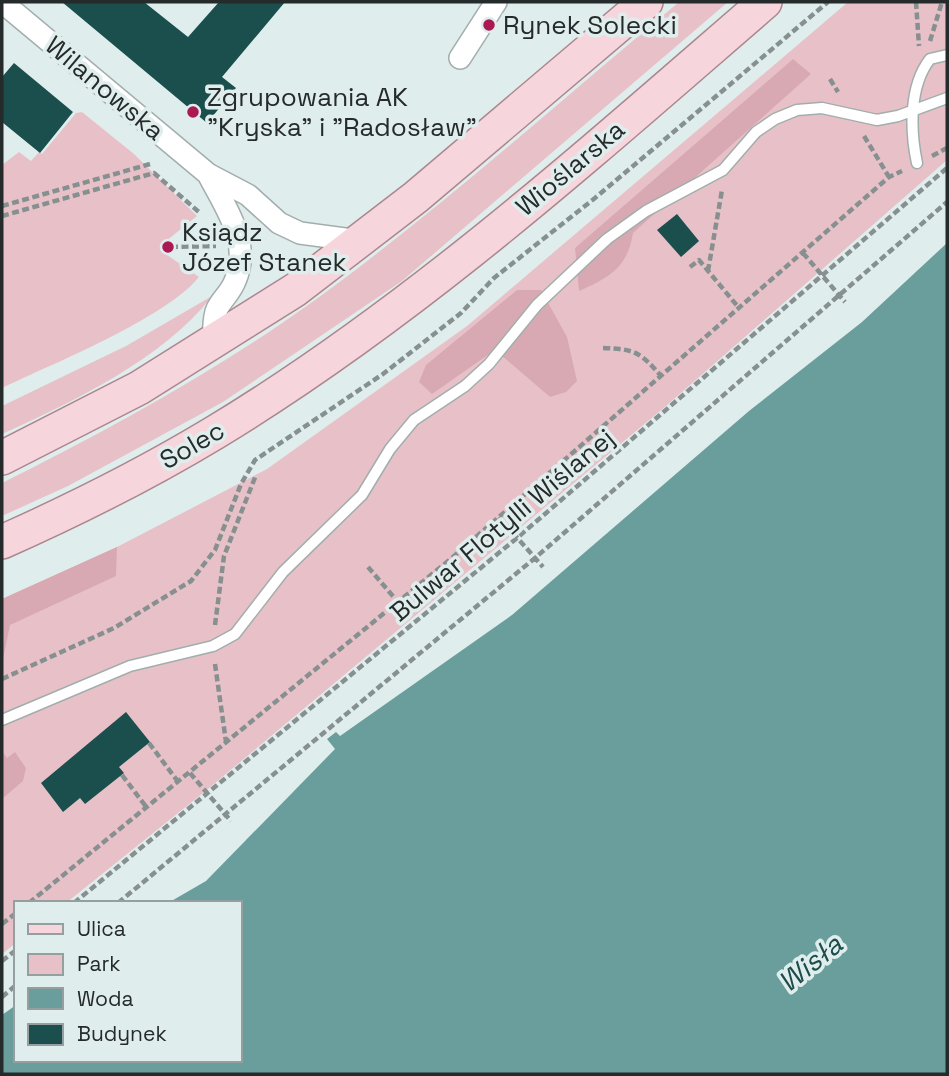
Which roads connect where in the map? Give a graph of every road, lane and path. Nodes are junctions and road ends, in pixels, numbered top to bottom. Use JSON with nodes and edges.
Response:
{"nodes":[{"id":1,"x":2,"y":2,"type":"edge"},
{"id":2,"x":496,"y":2,"type":"edge"},
{"id":3,"x":646,"y":2,"type":"edge"},
{"id":4,"x":765,"y":2,"type":"edge"},
{"id":5,"x":828,"y":2,"type":"edge"},
{"id":6,"x":916,"y":2,"type":"edge"},
{"id":7,"x":942,"y":2,"type":"edge"},
{"id":8,"x":947,"y":55,"type":"edge"},
{"id":9,"x":460,"y":58,"type":"dead end"},
{"id":10,"x":920,"y":72,"type":"junction"},
{"id":11,"x":947,"y":99,"type":"edge"},
{"id":12,"x":914,"y":108,"type":"junction"},
{"id":13,"x":947,"y":148,"type":"edge"},
{"id":14,"x":917,"y":163,"type":"junction"},
{"id":15,"x":150,"y":164,"type":"dead end"},
{"id":16,"x":947,"y":168,"type":"edge"},
{"id":17,"x":723,"y":170,"type":"junction"},
{"id":18,"x":208,"y":174,"type":"junction"},
{"id":19,"x":947,"y":202,"type":"edge"},
{"id":20,"x":2,"y":206,"type":"edge"},
{"id":21,"x":2,"y":216,"type":"edge"},
{"id":22,"x":204,"y":220,"type":"dead end"},
{"id":23,"x":214,"y":239,"type":"dead end"},
{"id":24,"x":360,"y":241,"type":"junction"},
{"id":25,"x":227,"y":244,"type":"dead end"},
{"id":26,"x":216,"y":246,"type":"dead end"},
{"id":27,"x":171,"y":247,"type":"dead end"},
{"id":28,"x":803,"y":253,"type":"junction"},
{"id":29,"x":690,"y":267,"type":"dead end"},
{"id":30,"x":708,"y":271,"type":"junction"},
{"id":31,"x":822,"y":276,"type":"junction"},
{"id":32,"x":839,"y":295,"type":"junction"},
{"id":33,"x":845,"y":302,"type":"dead end"},
{"id":34,"x":739,"y":309,"type":"junction"},
{"id":35,"x":370,"y":328,"type":"joint"},
{"id":36,"x":213,"y":341,"type":"junction"},
{"id":37,"x":603,"y":348,"type":"dead end"},
{"id":38,"x":660,"y":376,"type":"junction"},
{"id":39,"x":2,"y":458,"type":"edge"},
{"id":40,"x":256,"y":475,"type":"dead end"},
{"id":41,"x":499,"y":517,"type":"junction"},
{"id":42,"x":517,"y":538,"type":"junction"},
{"id":43,"x":2,"y":542,"type":"edge"},
{"id":44,"x":535,"y":558,"type":"junction"},
{"id":45,"x":368,"y":567,"type":"dead end"},
{"id":46,"x":543,"y":567,"type":"dead end"},
{"id":47,"x":398,"y":602,"type":"junction"},
{"id":48,"x":213,"y":646,"type":"junction"},
{"id":49,"x":2,"y":679,"type":"edge"},
{"id":50,"x":2,"y":720,"type":"edge"},
{"id":51,"x":149,"y":743,"type":"dead end"},
{"id":52,"x":227,"y":743,"type":"junction"},
{"id":53,"x":190,"y":773,"type":"junction"},
{"id":54,"x":122,"y":775,"type":"dead end"},
{"id":55,"x":178,"y":783,"type":"junction"},
{"id":56,"x":208,"y":794,"type":"junction"},
{"id":57,"x":147,"y":808,"type":"junction"},
{"id":58,"x":226,"y":815,"type":"junction"},
{"id":59,"x":231,"y":821,"type":"dead end"},
{"id":60,"x":91,"y":841,"type":"dead end"},
{"id":61,"x":97,"y":848,"type":"junction"},
{"id":62,"x":31,"y":901,"type":"edge"},
{"id":63,"x":76,"y":901,"type":"edge"},
{"id":64,"x":120,"y":901,"type":"edge"}],
"edges":[{"from":1,"to":18,"type":"street","name":"Wilanowska"},
{"from":2,"to":9,"type":"street"},
{"from":3,"to":24,"type":"main road"},
{"from":4,"to":35,"type":"main road","name":"Wioślarska"},
{"from":5,"to":49,"type":"path"},
{"from":6,"to":10,"type":"path"},
{"from":7,"to":10,"type":"path"},
{"from":8,"to":10,"type":"lane"},
{"from":10,"to":12,"type":"lane"},
{"from":11,"to":12,"type":"lane"},
{"from":12,"to":14,"type":"lane"},
{"from":12,"to":17,"type":"lane"},
{"from":13,"to":14,"type":"path"},
{"from":14,"to":28,"type":"path"},
{"from":15,"to":20,"type":"path"},
{"from":16,"to":31,"type":"path","name":"Bulwar Flotylli Wiślanej"},
{"from":17,"to":30,"type":"path"},
{"from":17,"to":48,"type":"lane"},
{"from":18,"to":24,"type":"street","name":"Wilanowska"},
{"from":18,"to":36,"type":"street","name":"Wilanowska"},
{"from":19,"to":32,"type":"path"},
{"from":21,"to":22,"type":"path"},
{"from":23,"to":25,"type":"path"},
{"from":24,"to":36,"type":"main road"},
{"from":26,"to":27,"type":"path"},
{"from":28,"to":31,"type":"path"},
{"from":28,"to":34,"type":"path"},
{"from":29,"to":30,"type":"path"},
{"from":30,"to":34,"type":"path"},
{"from":31,"to":32,"type":"path"},
{"from":31,"to":42,"type":"path","name":"Bulwar Flotylli Wiślanej"},
{"from":32,"to":33,"type":"path"},
{"from":32,"to":44,"type":"path"},
{"from":34,"to":38,"type":"path"},
{"from":35,"to":43,"type":"main road","name":"Solec"},
{"from":36,"to":39,"type":"main road"},
{"from":37,"to":38,"type":"path"},
{"from":38,"to":41,"type":"path"},
{"from":40,"to":48,"type":"path"},
{"from":41,"to":42,"type":"path"},
{"from":41,"to":47,"type":"path"},
{"from":42,"to":44,"type":"path"},
{"from":42,"to":56,"type":"path","name":"Bulwar Flotylli Wiślanej"},
{"from":44,"to":46,"type":"path"},
{"from":44,"to":58,"type":"path"},
{"from":45,"to":47,"type":"path"},
{"from":47,"to":52,"type":"path"},
{"from":48,"to":50,"type":"lane"},
{"from":48,"to":52,"type":"path"},
{"from":51,"to":55,"type":"path"},
{"from":52,"to":53,"type":"path"},
{"from":53,"to":55,"type":"path"},
{"from":53,"to":56,"type":"path"},
{"from":54,"to":57,"type":"path"},
{"from":55,"to":57,"type":"path"},
{"from":56,"to":58,"type":"path"},
{"from":56,"to":63,"type":"path","name":"Bulwar Flotylli Wiślanej"},
{"from":57,"to":61,"type":"path"},
{"from":58,"to":59,"type":"path"},
{"from":58,"to":64,"type":"path"},
{"from":60,"to":61,"type":"path"},
{"from":61,"to":62,"type":"path"}]}
